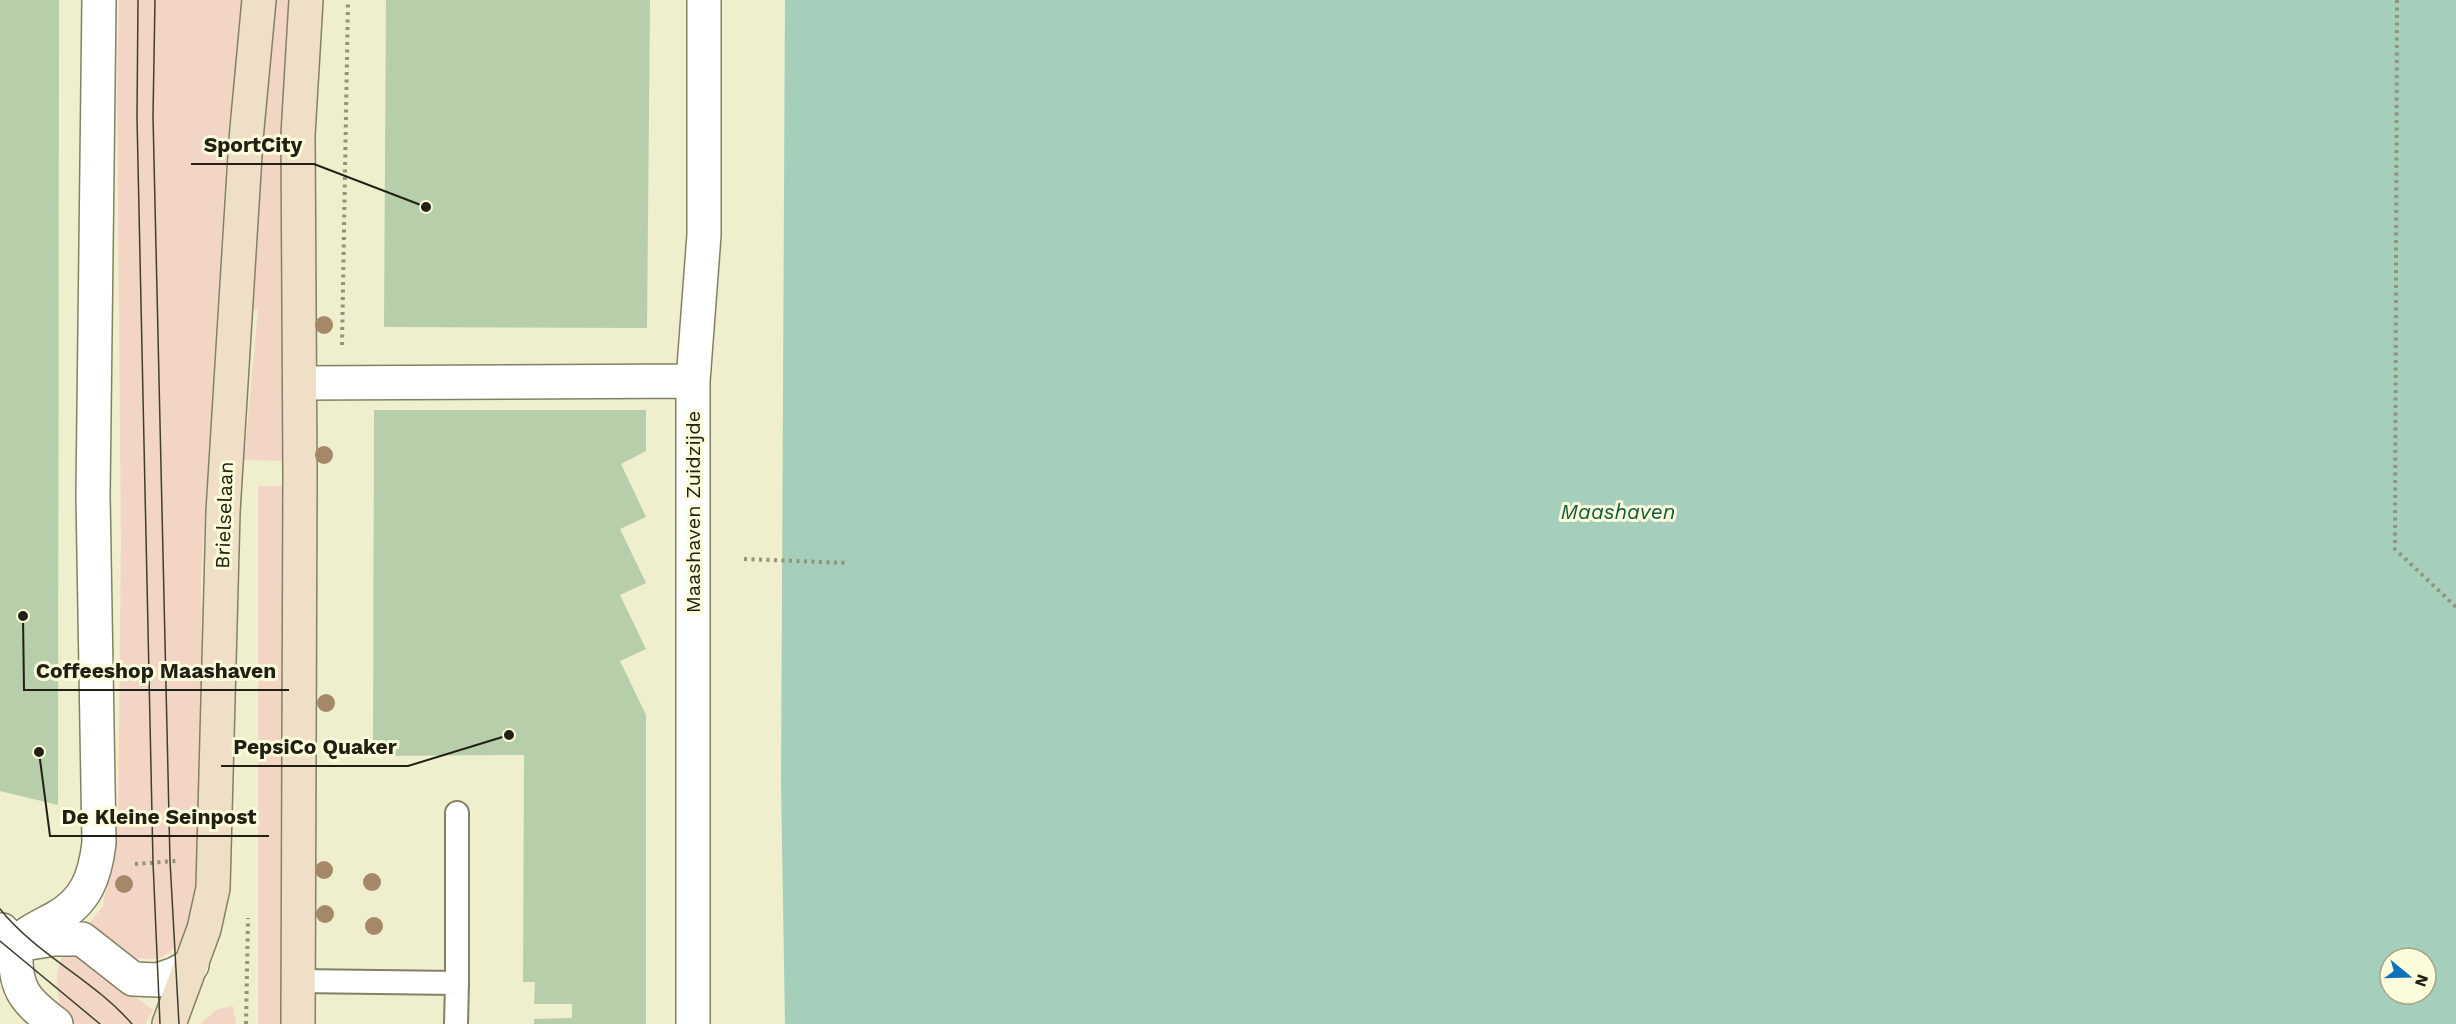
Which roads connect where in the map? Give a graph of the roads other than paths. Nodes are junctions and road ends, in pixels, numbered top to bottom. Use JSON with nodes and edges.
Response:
{"nodes":[{"id":1,"x":99,"y":0,"type":"edge"},
{"id":2,"x":259,"y":0,"type":"edge"},
{"id":3,"x":306,"y":0,"type":"edge"},
{"id":4,"x":704,"y":0,"type":"edge"},
{"id":5,"x":693,"y":381,"type":"junction"},
{"id":6,"x":300,"y":383,"type":"junction"},
{"id":7,"x":457,"y":813,"type":"dead end"},
{"id":8,"x":5,"y":943,"type":"edge"},
{"id":9,"x":192,"y":965,"type":"junction"},
{"id":10,"x":298,"y":981,"type":"junction"},
{"id":11,"x":457,"y":983,"type":"junction"},
{"id":12,"x":56,"y":1024,"type":"edge"},
{"id":13,"x":169,"y":1024,"type":"edge"},
{"id":14,"x":298,"y":1024,"type":"edge"},
{"id":15,"x":456,"y":1024,"type":"edge"},
{"id":16,"x":693,"y":1024,"type":"edge"}],
"edges":[{"from":1,"to":8,"type":"street"},
{"from":2,"to":9,"type":"main road","name":"Brielselaan"},
{"from":3,"to":6,"type":"main road"},
{"from":4,"to":5,"type":"street","name":"Maashaven Zuidzijde"},
{"from":5,"to":6,"type":"street"},
{"from":5,"to":16,"type":"street","name":"Maashaven Zuidzijde"},
{"from":6,"to":10,"type":"main road"},
{"from":7,"to":11,"type":"lane"},
{"from":8,"to":9,"type":"street"},
{"from":8,"to":12,"type":"street"},
{"from":9,"to":13,"type":"main road","name":"Brielselaan"},
{"from":10,"to":11,"type":"lane"},
{"from":10,"to":14,"type":"main road"},
{"from":11,"to":15,"type":"lane"}]}
